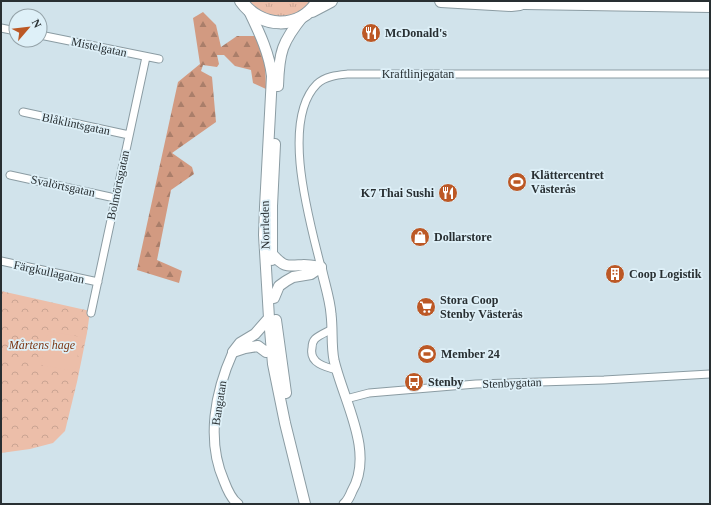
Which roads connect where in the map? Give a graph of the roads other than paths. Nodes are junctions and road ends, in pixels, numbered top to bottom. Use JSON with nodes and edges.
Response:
{"nodes":[{"id":1,"x":318,"y":1,"type":"edge"},
{"id":2,"x":332,"y":1,"type":"edge"},
{"id":3,"x":441,"y":1,"type":"edge"},
{"id":4,"x":511,"y":1,"type":"edge"},
{"id":5,"x":525,"y":3,"type":"junction"},
{"id":6,"x":243,"y":4,"type":"edge"},
{"id":7,"x":710,"y":6,"type":"edge"},
{"id":8,"x":306,"y":14,"type":"junction"},
{"id":9,"x":48,"y":37,"type":"edge"},
{"id":10,"x":146,"y":57,"type":"junction"},
{"id":11,"x":159,"y":59,"type":"dead end"},
{"id":12,"x":710,"y":74,"type":"edge"},
{"id":13,"x":23,"y":112,"type":"dead end"},
{"id":14,"x":129,"y":135,"type":"junction"},
{"id":15,"x":10,"y":175,"type":"dead end"},
{"id":16,"x":116,"y":198,"type":"junction"},
{"id":17,"x":272,"y":254,"type":"junction"},
{"id":18,"x":1,"y":261,"type":"edge"},
{"id":19,"x":321,"y":267,"type":"junction"},
{"id":20,"x":98,"y":282,"type":"junction"},
{"id":21,"x":274,"y":298,"type":"junction"},
{"id":22,"x":91,"y":313,"type":"dead end"},
{"id":23,"x":269,"y":318,"type":"junction"},
{"id":24,"x":332,"y":330,"type":"junction"},
{"id":25,"x":233,"y":352,"type":"junction"},
{"id":26,"x":266,"y":352,"type":"joint"},
{"id":27,"x":274,"y":364,"type":"junction"},
{"id":28,"x":337,"y":370,"type":"junction"},
{"id":29,"x":710,"y":374,"type":"edge"},
{"id":30,"x":346,"y":399,"type":"junction"},
{"id":31,"x":290,"y":442,"type":"junction"},
{"id":32,"x":234,"y":503,"type":"edge"},
{"id":33,"x":304,"y":504,"type":"edge"},
{"id":34,"x":344,"y":504,"type":"edge"}],
"edges":[{"from":1,"to":8,"type":"highway"},
{"from":2,"to":8,"type":"highway"},
{"from":3,"to":5,"type":"highway"},
{"from":4,"to":5,"type":"highway"},
{"from":5,"to":7,"type":"highway"},
{"from":6,"to":8,"type":"highway"},
{"from":6,"to":23,"type":"main road","name":"Norrleden"},
{"from":8,"to":17,"type":"main road","name":"Norrleden"},
{"from":9,"to":10,"type":"street","name":"Mistelgatan"},
{"from":10,"to":11,"type":"street","name":"Mistelgatan"},
{"from":10,"to":14,"type":"street","name":"Bolmörtsgatan"},
{"from":12,"to":19,"type":"street","name":"Kraftlinjegatan"},
{"from":13,"to":14,"type":"street","name":"Blåklintsgatan"},
{"from":14,"to":16,"type":"street","name":"Bolmörtsgatan"},
{"from":15,"to":16,"type":"street","name":"Svalörtsgatan"},
{"from":16,"to":20,"type":"street","name":"Bolmörtsgatan"},
{"from":17,"to":19,"type":"main road"},
{"from":17,"to":21,"type":"main road","name":"Norrleden"},
{"from":18,"to":20,"type":"street","name":"Färgkullagatan"},
{"from":19,"to":21,"type":"main road"},
{"from":19,"to":24,"type":"street"},
{"from":20,"to":22,"type":"street","name":"Bolmörtsgatan"},
{"from":21,"to":31,"type":"main road","name":"Norrleden"},
{"from":23,"to":25,"type":"main road"},
{"from":23,"to":27,"type":"main road","name":"Norrleden"},
{"from":24,"to":28,"type":"street"},
{"from":24,"to":28,"type":"street"},
{"from":25,"to":26,"type":"main road"},
{"from":25,"to":32,"type":"street","name":"Bangatan"},
{"from":26,"to":27,"type":"street"},
{"from":27,"to":31,"type":"main road","name":"Norrleden"},
{"from":28,"to":30,"type":"street"},
{"from":29,"to":30,"type":"street","name":"Stenbygatan"},
{"from":30,"to":34,"type":"street"},
{"from":31,"to":33,"type":"main road","name":"Norrleden"}]}
